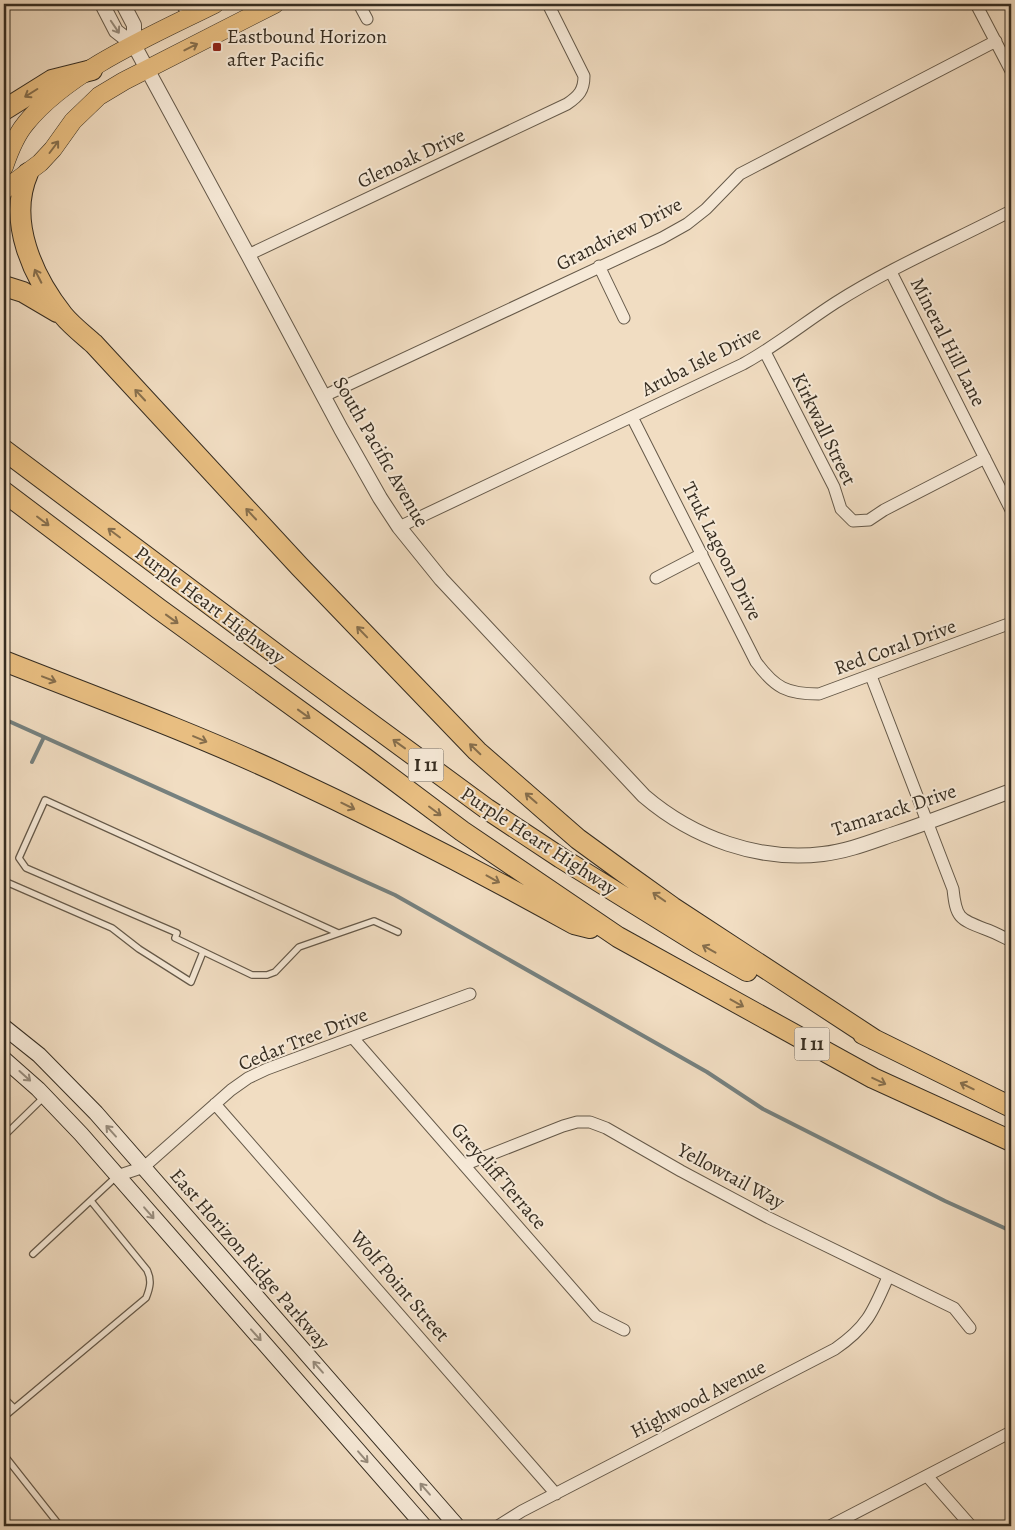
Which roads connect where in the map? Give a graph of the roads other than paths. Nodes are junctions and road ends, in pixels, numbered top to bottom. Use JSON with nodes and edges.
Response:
{"nodes":[{"id":1,"x":102,"y":4,"type":"edge"},
{"id":2,"x":123,"y":4,"type":"edge"},
{"id":3,"x":215,"y":4,"type":"edge"},
{"id":4,"x":276,"y":4,"type":"edge"},
{"id":5,"x":359,"y":4,"type":"edge"},
{"id":6,"x":548,"y":4,"type":"edge"},
{"id":7,"x":976,"y":4,"type":"edge"},
{"id":8,"x":183,"y":11,"type":"edge"},
{"id":9,"x":367,"y":19,"type":"dead end"},
{"id":10,"x":996,"y":41,"type":"junction"},
{"id":11,"x":134,"y":44,"type":"junction"},
{"id":12,"x":147,"y":69,"type":"junction"},
{"id":13,"x":92,"y":70,"type":"junction"},
{"id":14,"x":1011,"y":71,"type":"edge"},
{"id":15,"x":4,"y":110,"type":"edge"},
{"id":16,"x":4,"y":167,"type":"edge"},
{"id":17,"x":28,"y":173,"type":"junction"},
{"id":18,"x":4,"y":190,"type":"edge"},
{"id":19,"x":1011,"y":211,"type":"edge"},
{"id":20,"x":248,"y":255,"type":"junction"},
{"id":21,"x":599,"y":266,"type":"junction"},
{"id":22,"x":891,"y":272,"type":"junction"},
{"id":23,"x":4,"y":286,"type":"edge"},
{"id":24,"x":65,"y":317,"type":"junction"},
{"id":25,"x":624,"y":318,"type":"dead end"},
{"id":26,"x":765,"y":352,"type":"junction"},
{"id":27,"x":324,"y":396,"type":"junction"},
{"id":28,"x":632,"y":417,"type":"junction"},
{"id":29,"x":4,"y":450,"type":"edge"},
{"id":30,"x":985,"y":458,"type":"junction"},
{"id":31,"x":4,"y":492,"type":"edge"},
{"id":32,"x":1011,"y":510,"type":"edge"},
{"id":33,"x":399,"y":527,"type":"junction"},
{"id":34,"x":702,"y":554,"type":"junction"},
{"id":35,"x":656,"y":578,"type":"dead end"},
{"id":36,"x":1011,"y":624,"type":"edge"},
{"id":37,"x":4,"y":661,"type":"edge"},
{"id":38,"x":872,"y":676,"type":"junction"},
{"id":39,"x":790,"y":692,"type":"joint"},
{"id":40,"x":1011,"y":791,"type":"edge"},
{"id":41,"x":927,"y":823,"type":"junction"},
{"id":42,"x":758,"y":852,"type":"joint"},
{"id":43,"x":4,"y":881,"type":"edge"},
{"id":44,"x":398,"y":932,"type":"dead end"},
{"id":45,"x":338,"y":933,"type":"junction"},
{"id":46,"x":618,"y":937,"type":"junction"},
{"id":47,"x":1011,"y":941,"type":"edge"},
{"id":48,"x":203,"y":952,"type":"junction"},
{"id":49,"x":470,"y":994,"type":"dead end"},
{"id":50,"x":4,"y":1027,"type":"edge"},
{"id":51,"x":353,"y":1038,"type":"junction"},
{"id":52,"x":875,"y":1040,"type":"junction"},
{"id":53,"x":4,"y":1059,"type":"edge"},
{"id":54,"x":45,"y":1096,"type":"junction"},
{"id":55,"x":215,"y":1104,"type":"junction"},
{"id":56,"x":1011,"y":1107,"type":"edge"},
{"id":57,"x":4,"y":1136,"type":"edge"},
{"id":58,"x":1011,"y":1141,"type":"edge"},
{"id":59,"x":464,"y":1165,"type":"junction"},
{"id":60,"x":144,"y":1167,"type":"junction"},
{"id":61,"x":117,"y":1176,"type":"junction"},
{"id":62,"x":91,"y":1201,"type":"junction"},
{"id":63,"x":33,"y":1254,"type":"dead end"},
{"id":64,"x":888,"y":1277,"type":"junction"},
{"id":65,"x":970,"y":1328,"type":"dead end"},
{"id":66,"x":624,"y":1330,"type":"dead end"},
{"id":67,"x":4,"y":1398,"type":"edge"},
{"id":68,"x":14,"y":1408,"type":"junction"},
{"id":69,"x":4,"y":1418,"type":"edge"},
{"id":70,"x":1011,"y":1434,"type":"edge"},
{"id":71,"x":4,"y":1455,"type":"edge"},
{"id":72,"x":927,"y":1476,"type":"junction"},
{"id":73,"x":556,"y":1494,"type":"junction"},
{"id":74,"x":60,"y":1526,"type":"edge"},
{"id":75,"x":424,"y":1526,"type":"edge"},
{"id":76,"x":457,"y":1526,"type":"edge"},
{"id":77,"x":498,"y":1526,"type":"edge"},
{"id":78,"x":830,"y":1526,"type":"edge"},
{"id":79,"x":971,"y":1526,"type":"edge"}],
"edges":[{"from":1,"to":11,"type":"street","name":"South Pacific Avenue","one_way":true},
{"from":2,"to":11,"type":"street","name":"South Pacific Avenue"},
{"from":3,"to":8,"type":"main road"},
{"from":12,"to":4,"type":"main road","one_way":true},
{"from":5,"to":9,"type":"street"},
{"from":6,"to":20,"type":"street","name":"Glenoak Drive"},
{"from":7,"to":10,"type":"street"},
{"from":8,"to":11,"type":"main road"},
{"from":10,"to":14,"type":"street"},
{"from":10,"to":21,"type":"street","name":"Grandview Drive"},
{"from":11,"to":12,"type":"street","name":"South Pacific Avenue"},
{"from":11,"to":13,"type":"main road"},
{"from":17,"to":12,"type":"main road","one_way":true},
{"from":12,"to":20,"type":"street","name":"South Pacific Avenue"},
{"from":13,"to":15,"type":"highway","one_way":true},
{"from":13,"to":16,"type":"main road"},
{"from":17,"to":18,"type":"main road"},
{"from":24,"to":17,"type":"highway","one_way":true},
{"from":19,"to":22,"type":"street","name":"Aruba Isle Drive"},
{"from":20,"to":27,"type":"street","name":"South Pacific Avenue"},
{"from":21,"to":25,"type":"street"},
{"from":21,"to":27,"type":"street","name":"Grandview Drive"},
{"from":22,"to":26,"type":"street","name":"Aruba Isle Drive"},
{"from":22,"to":30,"type":"street","name":"Mineral Hill Lane"},
{"from":23,"to":24,"type":"highway"},
{"from":52,"to":24,"type":"highway","one_way":true},
{"from":26,"to":28,"type":"street","name":"Aruba Isle Drive"},
{"from":26,"to":30,"type":"street","name":"Kirkwall Street"},
{"from":27,"to":33,"type":"street","name":"South Pacific Avenue"},
{"from":28,"to":33,"type":"street","name":"Aruba Isle Drive"},
{"from":28,"to":34,"type":"street","name":"Truk Lagoon Drive"},
{"from":52,"to":29,"type":"highway","name":"Purple Heart Highway","number":"I 11","one_way":true},
{"from":30,"to":32,"type":"street","name":"Mineral Hill Lane"},
{"from":31,"to":46,"type":"highway","name":"Purple Heart Highway","number":"I 11","one_way":true},
{"from":33,"to":42,"type":"street","name":"South Pacific Avenue"},
{"from":34,"to":35,"type":"street"},
{"from":34,"to":39,"type":"street","name":"Truk Lagoon Drive"},
{"from":36,"to":38,"type":"street","name":"Red Coral Drive"},
{"from":37,"to":46,"type":"highway","one_way":true},
{"from":38,"to":39,"type":"street","name":"Red Coral Drive"},
{"from":38,"to":41,"type":"street"},
{"from":40,"to":41,"type":"street","name":"Tamarack Drive"},
{"from":41,"to":42,"type":"street","name":"Tamarack Drive"},
{"from":41,"to":47,"type":"street"},
{"from":43,"to":48,"type":"lane"},
{"from":44,"to":45,"type":"lane"},
{"from":45,"to":48,"type":"lane"},
{"from":45,"to":48,"type":"lane"},
{"from":46,"to":58,"type":"highway","name":"Purple Heart Highway","number":"I 11","one_way":true},
{"from":49,"to":51,"type":"street","name":"Cedar Tree Drive"},
{"from":60,"to":50,"type":"main road","name":"East Horizon Ridge Parkway","one_way":true},
{"from":51,"to":55,"type":"street","name":"Cedar Tree Drive"},
{"from":51,"to":59,"type":"street","name":"Greycliff Terrace"},
{"from":56,"to":52,"type":"highway","name":"Purple Heart Highway","number":"I 11","one_way":true},
{"from":53,"to":54,"type":"main road","one_way":true},
{"from":54,"to":57,"type":"lane"},
{"from":54,"to":61,"type":"main road"},
{"from":55,"to":60,"type":"street","name":"Cedar Tree Drive"},
{"from":55,"to":73,"type":"street","name":"Wolf Point Street"},
{"from":59,"to":64,"type":"street","name":"Yellowtail Way"},
{"from":59,"to":66,"type":"street","name":"Greycliff Terrace"},
{"from":60,"to":61,"type":"street","name":"Cedar Tree Drive"},
{"from":76,"to":60,"type":"main road","name":"East Horizon Ridge Parkway","one_way":true},
{"from":61,"to":62,"type":"lane"},
{"from":61,"to":75,"type":"main road","one_way":true},
{"from":62,"to":63,"type":"lane"},
{"from":62,"to":68,"type":"lane"},
{"from":64,"to":65,"type":"street","name":"Yellowtail Way"},
{"from":64,"to":73,"type":"street","name":"Highwood Avenue"},
{"from":67,"to":68,"type":"lane"},
{"from":68,"to":69,"type":"lane"},
{"from":70,"to":72,"type":"street"},
{"from":71,"to":74,"type":"lane"},
{"from":72,"to":78,"type":"street"},
{"from":72,"to":79,"type":"street"},
{"from":73,"to":77,"type":"street","name":"Highwood Avenue"}]}
